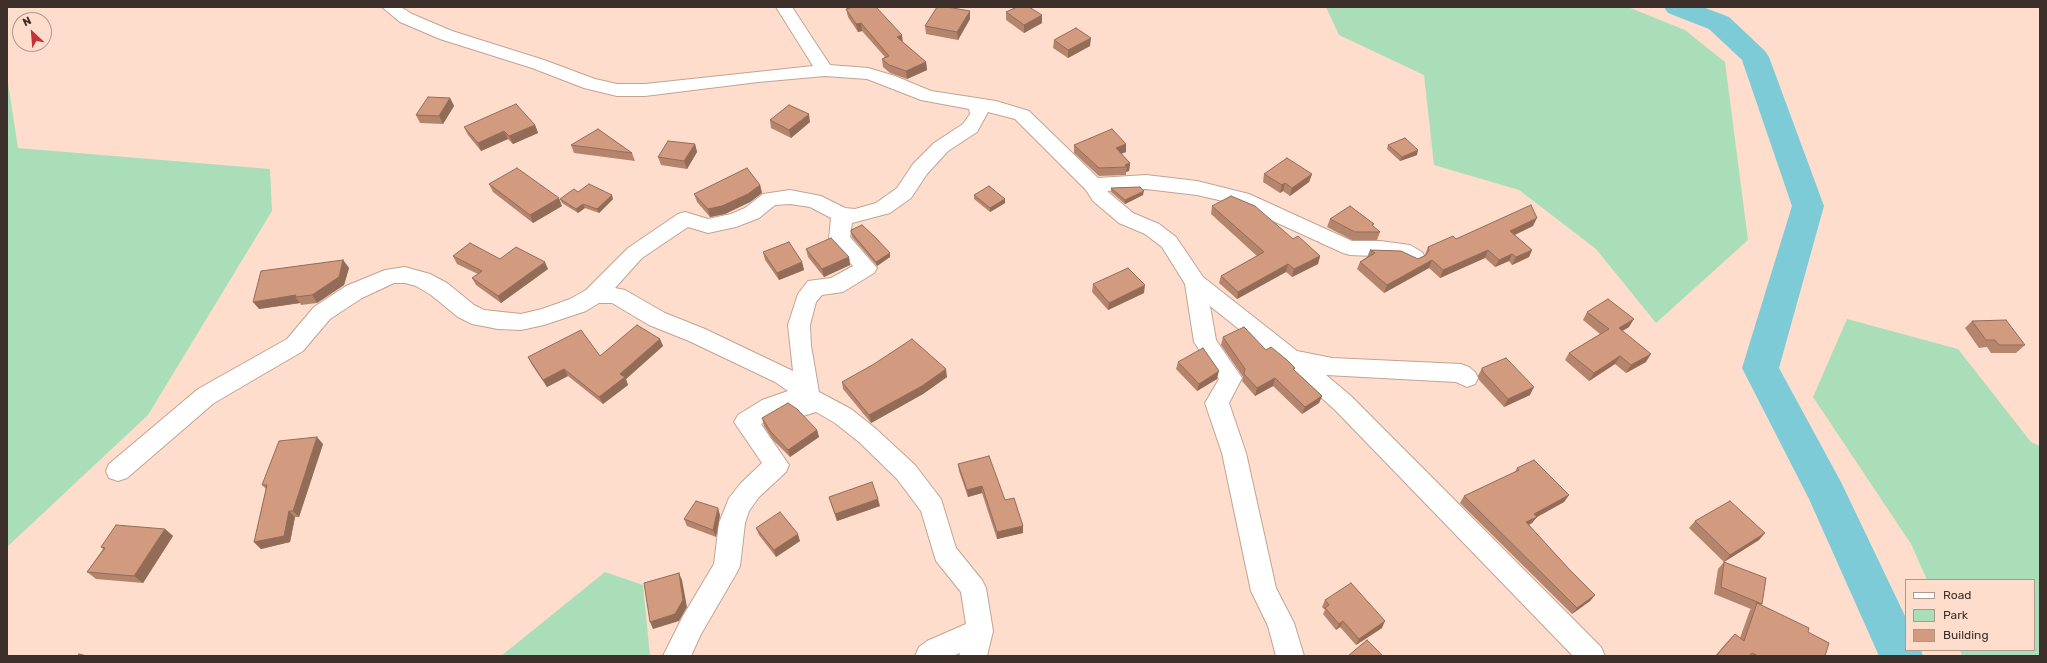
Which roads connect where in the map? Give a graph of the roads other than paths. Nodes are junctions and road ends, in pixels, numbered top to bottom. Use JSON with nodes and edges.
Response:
{"nodes":[{"id":1,"x":390,"y":7,"type":"edge"},
{"id":2,"x":784,"y":7,"type":"edge"},
{"id":3,"x":825,"y":70,"type":"junction"},
{"id":4,"x":978,"y":105,"type":"junction"},
{"id":5,"x":1093,"y":185,"type":"junction"},
{"id":6,"x":841,"y":214,"type":"junction"},
{"id":7,"x":1415,"y":257,"type":"edge"},
{"id":8,"x":1195,"y":283,"type":"junction"},
{"id":9,"x":594,"y":296,"type":"junction"},
{"id":10,"x":1290,"y":358,"type":"junction"},
{"id":11,"x":1468,"y":378,"type":"dead end"},
{"id":12,"x":809,"y":397,"type":"junction"},
{"id":13,"x":118,"y":471,"type":"dead end"},
{"id":14,"x":976,"y":644,"type":"edge"},
{"id":15,"x":677,"y":656,"type":"edge"},
{"id":16,"x":928,"y":656,"type":"edge"},
{"id":17,"x":1290,"y":656,"type":"edge"},
{"id":18,"x":1591,"y":656,"type":"edge"}],
"edges":[{"from":1,"to":3,"type":"street"},
{"from":2,"to":3,"type":"street"},
{"from":3,"to":4,"type":"street"},
{"from":4,"to":5,"type":"street"},
{"from":4,"to":6,"type":"street"},
{"from":5,"to":7,"type":"street"},
{"from":5,"to":8,"type":"street"},
{"from":6,"to":9,"type":"street"},
{"from":6,"to":12,"type":"street"},
{"from":8,"to":10,"type":"street"},
{"from":8,"to":17,"type":"street"},
{"from":9,"to":12,"type":"street"},
{"from":9,"to":13,"type":"street"},
{"from":10,"to":11,"type":"street"},
{"from":10,"to":18,"type":"street"},
{"from":12,"to":14,"type":"street"},
{"from":12,"to":15,"type":"street"},
{"from":14,"to":16,"type":"street"}]}
